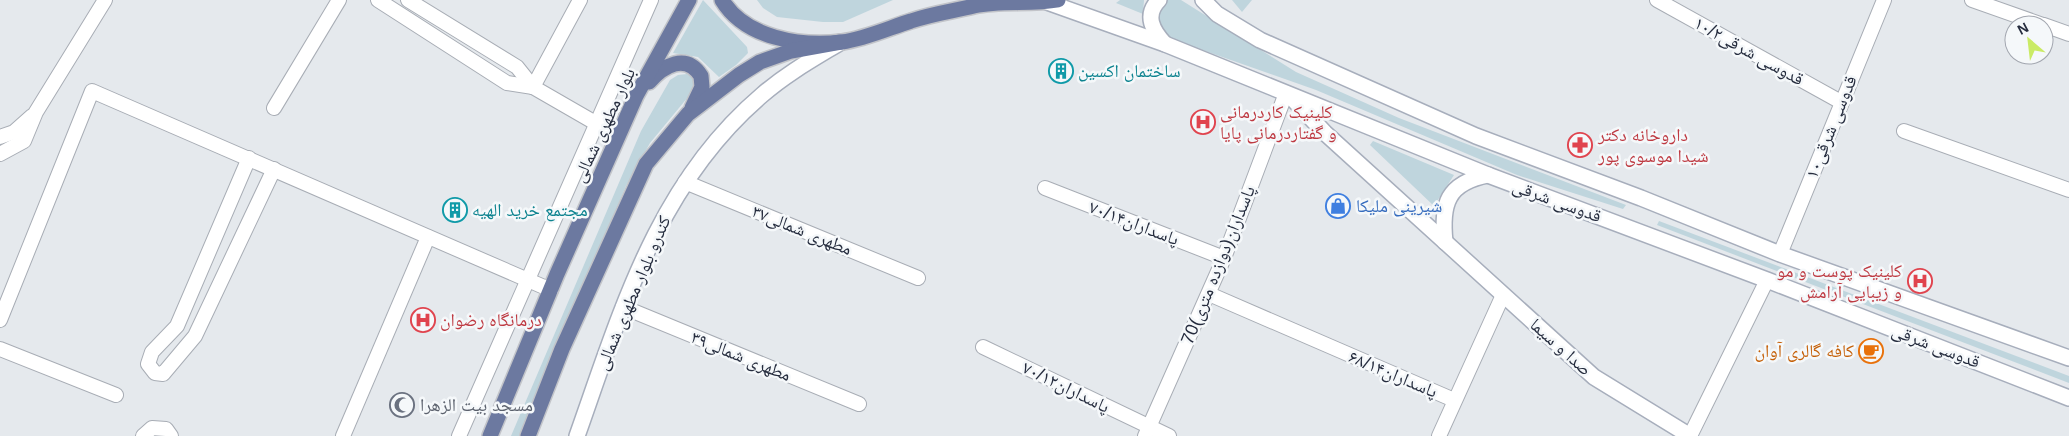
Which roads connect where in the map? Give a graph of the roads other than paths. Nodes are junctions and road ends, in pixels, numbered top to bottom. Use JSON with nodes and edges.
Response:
{"nodes":[{"id":1,"x":105,"y":0,"type":"edge"},
{"id":2,"x":339,"y":0,"type":"edge"},
{"id":3,"x":378,"y":0,"type":"edge"},
{"id":4,"x":408,"y":0,"type":"edge"},
{"id":5,"x":580,"y":0,"type":"edge"},
{"id":6,"x":651,"y":0,"type":"edge"},
{"id":7,"x":722,"y":0,"type":"edge"},
{"id":8,"x":1158,"y":0,"type":"edge"},
{"id":9,"x":1657,"y":0,"type":"edge"},
{"id":10,"x":1884,"y":0,"type":"edge"},
{"id":11,"x":1972,"y":0,"type":"edge"},
{"id":12,"x":1052,"y":1,"type":"edge"},
{"id":13,"x":1202,"y":2,"type":"edge"},
{"id":14,"x":685,"y":3,"type":"edge"},
{"id":15,"x":2015,"y":15,"type":"edge"},
{"id":16,"x":461,"y":33,"type":"junction"},
{"id":17,"x":841,"y":42,"type":"junction"},
{"id":18,"x":1165,"y":44,"type":"junction"},
{"id":19,"x":452,"y":48,"type":"junction"},
{"id":20,"x":533,"y":87,"type":"junction"},
{"id":21,"x":1286,"y":93,"type":"junction"},
{"id":22,"x":636,"y":96,"type":"junction"},
{"id":23,"x":1841,"y":102,"type":"junction"},
{"id":24,"x":274,"y":108,"type":"dead end"},
{"id":25,"x":36,"y":112,"type":"junction"},
{"id":26,"x":688,"y":114,"type":"junction"},
{"id":27,"x":596,"y":123,"type":"junction"},
{"id":28,"x":1904,"y":131,"type":"dead end"},
{"id":29,"x":618,"y":136,"type":"junction"},
{"id":30,"x":0,"y":137,"type":"edge"},
{"id":31,"x":0,"y":154,"type":"edge"},
{"id":32,"x":249,"y":158,"type":"junction"},
{"id":33,"x":274,"y":169,"type":"junction"},
{"id":34,"x":1488,"y":175,"type":"junction"},
{"id":35,"x":685,"y":182,"type":"junction"},
{"id":36,"x":1045,"y":188,"type":"dead end"},
{"id":37,"x":2069,"y":190,"type":"edge"},
{"id":38,"x":428,"y":237,"type":"junction"},
{"id":39,"x":1445,"y":242,"type":"junction"},
{"id":40,"x":1780,"y":254,"type":"junction"},
{"id":41,"x":1224,"y":258,"type":"junction"},
{"id":42,"x":918,"y":278,"type":"dead end"},
{"id":43,"x":529,"y":280,"type":"junction"},
{"id":44,"x":1767,"y":280,"type":"junction"},
{"id":45,"x":551,"y":290,"type":"junction"},
{"id":46,"x":1209,"y":294,"type":"junction"},
{"id":47,"x":1503,"y":295,"type":"junction"},
{"id":48,"x":623,"y":307,"type":"junction"},
{"id":49,"x":0,"y":320,"type":"edge"},
{"id":50,"x":983,"y":347,"type":"dead end"},
{"id":51,"x":0,"y":349,"type":"edge"},
{"id":52,"x":2069,"y":358,"type":"edge"},
{"id":53,"x":116,"y":395,"type":"dead end"},
{"id":54,"x":2069,"y":398,"type":"edge"},
{"id":55,"x":1454,"y":400,"type":"junction"},
{"id":56,"x":859,"y":404,"type":"dead end"},
{"id":57,"x":1146,"y":432,"type":"edge"},
{"id":58,"x":143,"y":436,"type":"edge"},
{"id":59,"x":171,"y":436,"type":"edge"},
{"id":60,"x":343,"y":436,"type":"edge"},
{"id":61,"x":459,"y":436,"type":"edge"},
{"id":62,"x":490,"y":436,"type":"edge"},
{"id":63,"x":528,"y":436,"type":"edge"},
{"id":64,"x":576,"y":436,"type":"edge"},
{"id":65,"x":1169,"y":436,"type":"edge"},
{"id":66,"x":1439,"y":436,"type":"edge"},
{"id":67,"x":1690,"y":436,"type":"edge"}],
"edges":[{"from":1,"to":25,"type":"street"},
{"from":2,"to":24,"type":"street"},
{"from":3,"to":19,"type":"street"},
{"from":4,"to":16,"type":"street"},
{"from":5,"to":20,"type":"street"},
{"from":6,"to":27,"type":"street"},
{"from":7,"to":17,"type":"main road"},
{"from":8,"to":18,"type":"main road"},
{"from":9,"to":23,"type":"street","name":"قدوسی شرقی۱۰/۲"},
{"from":10,"to":23,"type":"street","name":"قدوسی شرقی۱۰"},
{"from":11,"to":15,"type":"street"},
{"from":12,"to":17,"type":"main road"},
{"from":12,"to":18,"type":"main road","name":"قدوسی شرقی"},
{"from":13,"to":40,"type":"main road","name":"قدوسی شرقی"},
{"from":14,"to":22,"type":"main road","name":"بلوار مطهری شمالی"},
{"from":16,"to":19,"type":"street"},
{"from":16,"to":20,"type":"street"},
{"from":17,"to":26,"type":"main road"},
{"from":17,"to":35,"type":"main road","name":"کندرو بلوار مطهری شمالی"},
{"from":18,"to":21,"type":"main road","name":"قدوسی شرقی"},
{"from":19,"to":20,"type":"street"},
{"from":20,"to":27,"type":"street"},
{"from":21,"to":34,"type":"main road","name":"قدوسی شرقی"},
{"from":21,"to":39,"type":"main road","name":"صدا و سیما"},
{"from":21,"to":41,"type":"street","name":"70پاسداران(دوازده متری)"},
{"from":22,"to":26,"type":"main road"},
{"from":22,"to":29,"type":"main road","name":"بلوار مطهری شمالی"},
{"from":23,"to":40,"type":"street","name":"قدوسی شرقی۱۰"},
{"from":25,"to":30,"type":"street"},
{"from":25,"to":31,"type":"street"},
{"from":26,"to":63,"type":"main road"},
{"from":27,"to":29,"type":"street"},
{"from":27,"to":43,"type":"street"},
{"from":28,"to":37,"type":"street"},
{"from":29,"to":45,"type":"main road","name":"بلوار مطهری شمالی"},
{"from":32,"to":33,"type":"street"},
{"from":32,"to":33,"type":"street"},
{"from":32,"to":49,"type":"street"},
{"from":33,"to":38,"type":"street"},
{"from":34,"to":39,"type":"main road"},
{"from":34,"to":44,"type":"main road","name":"قدوسی شرقی"},
{"from":35,"to":42,"type":"street","name":"مطهرى شمالى۳۷"},
{"from":35,"to":48,"type":"main road","name":"کندرو بلوار مطهری شمالی"},
{"from":36,"to":41,"type":"street","name":"پاسداران۷۰/۱۴"},
{"from":38,"to":43,"type":"street"},
{"from":38,"to":60,"type":"street"},
{"from":39,"to":47,"type":"main road","name":"صدا و سیما"},
{"from":40,"to":52,"type":"main road","name":"قدوسی شرقی"},
{"from":41,"to":46,"type":"street","name":"70پاسداران(دوازده متری)"},
{"from":43,"to":45,"type":"street"},
{"from":43,"to":61,"type":"street"},
{"from":44,"to":54,"type":"main road","name":"قدوسی شرقی"},
{"from":44,"to":67,"type":"street"},
{"from":45,"to":62,"type":"main road","name":"بلوار مطهری شمالی"},
{"from":46,"to":55,"type":"street","name":"پاسداران۶۸/۱۴"},
{"from":46,"to":57,"type":"street","name":"70پاسداران(دوازده متری)"},
{"from":47,"to":55,"type":"street"},
{"from":47,"to":67,"type":"main road","name":"صدا و سیما"},
{"from":48,"to":56,"type":"street","name":"مطهرى شمالى۳۹"},
{"from":48,"to":64,"type":"main road","name":"کندرو بلوار مطهری شمالی"},
{"from":50,"to":57,"type":"street","name":"پاسداران۷۰/۱۲"},
{"from":51,"to":53,"type":"street"},
{"from":55,"to":66,"type":"street"},
{"from":57,"to":65,"type":"street","name":"پاسداران۷۰/۱۲"},
{"from":58,"to":59,"type":"street"}]}
